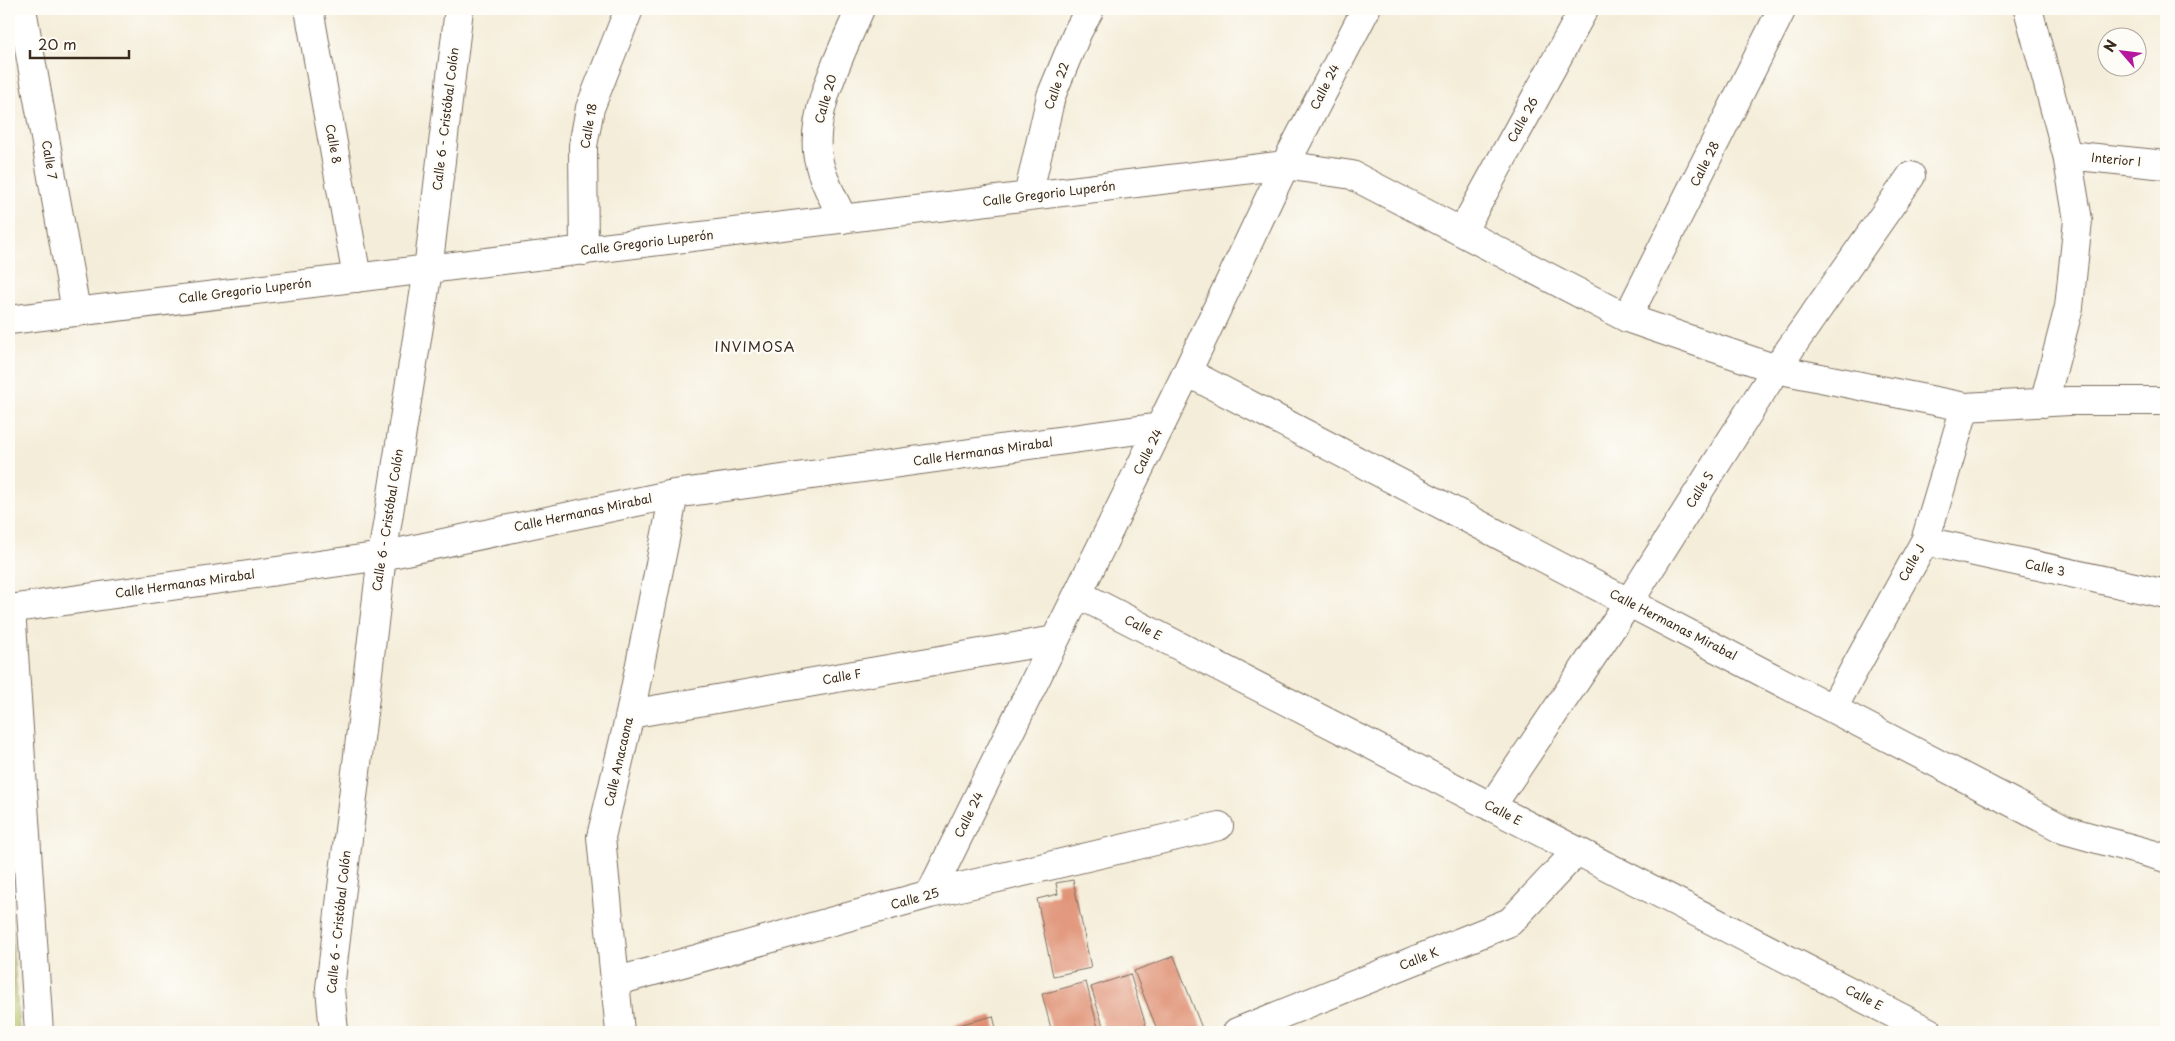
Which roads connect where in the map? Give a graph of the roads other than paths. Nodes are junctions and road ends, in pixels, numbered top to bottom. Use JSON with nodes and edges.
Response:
{"nodes":[{"id":1,"x":22,"y":9,"type":"edge"},
{"id":2,"x":309,"y":9,"type":"edge"},
{"id":3,"x":459,"y":9,"type":"edge"},
{"id":4,"x":629,"y":9,"type":"edge"},
{"id":5,"x":860,"y":9,"type":"edge"},
{"id":6,"x":1090,"y":9,"type":"edge"},
{"id":7,"x":1366,"y":9,"type":"edge"},
{"id":8,"x":1584,"y":9,"type":"edge"},
{"id":9,"x":1782,"y":9,"type":"edge"},
{"id":10,"x":2028,"y":9,"type":"edge"},
{"id":11,"x":2067,"y":155,"type":"junction"},
{"id":12,"x":1285,"y":165,"type":"junction"},
{"id":13,"x":2166,"y":165,"type":"edge"},
{"id":14,"x":1912,"y":176,"type":"dead end"},
{"id":15,"x":1028,"y":196,"type":"junction"},
{"id":16,"x":843,"y":219,"type":"junction"},
{"id":17,"x":1462,"y":232,"type":"junction"},
{"id":18,"x":584,"y":250,"type":"junction"},
{"id":19,"x":428,"y":270,"type":"junction"},
{"id":20,"x":357,"y":278,"type":"junction"},
{"id":21,"x":76,"y":311,"type":"junction"},
{"id":22,"x":1627,"y":318,"type":"junction"},
{"id":23,"x":9,"y":320,"type":"edge"},
{"id":24,"x":1776,"y":369,"type":"junction"},
{"id":25,"x":1187,"y":372,"type":"junction"},
{"id":26,"x":2166,"y":401,"type":"edge"},
{"id":27,"x":2044,"y":403,"type":"junction"},
{"id":28,"x":1965,"y":406,"type":"junction"},
{"id":29,"x":1160,"y":428,"type":"junction"},
{"id":30,"x":674,"y":494,"type":"junction"},
{"id":31,"x":1924,"y":541,"type":"junction"},
{"id":32,"x":382,"y":556,"type":"junction"},
{"id":33,"x":1078,"y":594,"type":"junction"},
{"id":34,"x":2166,"y":594,"type":"edge"},
{"id":35,"x":1629,"y":602,"type":"junction"},
{"id":36,"x":10,"y":608,"type":"edge"},
{"id":37,"x":1055,"y":640,"type":"junction"},
{"id":38,"x":1833,"y":708,"type":"junction"},
{"id":39,"x":630,"y":714,"type":"junction"},
{"id":40,"x":1491,"y":807,"type":"junction"},
{"id":41,"x":1219,"y":826,"type":"dead end"},
{"id":42,"x":1577,"y":851,"type":"junction"},
{"id":43,"x":2166,"y":858,"type":"edge"},
{"id":44,"x":930,"y":894,"type":"junction"},
{"id":45,"x":614,"y":982,"type":"junction"},
{"id":46,"x":39,"y":1032,"type":"edge"},
{"id":47,"x":334,"y":1032,"type":"edge"},
{"id":48,"x":620,"y":1032,"type":"edge"},
{"id":49,"x":1237,"y":1032,"type":"edge"},
{"id":50,"x":1929,"y":1032,"type":"edge"}],
"edges":[{"from":1,"to":21,"type":"street","name":"Calle 7"},
{"from":2,"to":20,"type":"street","name":"Calle 8"},
{"from":3,"to":19,"type":"street","name":"Calle 6 - Cristóbal Colón"},
{"from":4,"to":18,"type":"street","name":"Calle 18"},
{"from":5,"to":16,"type":"street","name":"Calle 20"},
{"from":6,"to":15,"type":"street","name":"Calle 22"},
{"from":7,"to":12,"type":"street","name":"Calle 24"},
{"from":8,"to":17,"type":"street","name":"Calle 26"},
{"from":9,"to":22,"type":"street","name":"Calle 28"},
{"from":10,"to":11,"type":"street"},
{"from":11,"to":13,"type":"street","name":"Interior I"},
{"from":11,"to":27,"type":"street"},
{"from":12,"to":15,"type":"street","name":"Calle Gregorio Luperón"},
{"from":12,"to":17,"type":"street","name":"Calle Gregorio Luperón"},
{"from":12,"to":25,"type":"street","name":"Calle 24"},
{"from":14,"to":24,"type":"street","name":"Calle S"},
{"from":15,"to":16,"type":"street","name":"Calle Gregorio Luperón"},
{"from":16,"to":18,"type":"street","name":"Calle Gregorio Luperón"},
{"from":17,"to":22,"type":"street","name":"Calle Gregorio Luperón"},
{"from":18,"to":19,"type":"street","name":"Calle Gregorio Luperón"},
{"from":19,"to":20,"type":"street","name":"Calle Gregorio Luperón"},
{"from":19,"to":32,"type":"street","name":"Calle 6 - Cristóbal Colón"},
{"from":20,"to":21,"type":"street","name":"Calle Gregorio Luperón"},
{"from":21,"to":23,"type":"street","name":"Calle Gregorio Luperón"},
{"from":22,"to":24,"type":"street","name":"Calle Gregorio Luperón"},
{"from":24,"to":28,"type":"street","name":"Calle Gregorio Luperón"},
{"from":24,"to":35,"type":"street","name":"Calle S"},
{"from":25,"to":29,"type":"street","name":"Calle 24"},
{"from":25,"to":35,"type":"street","name":"Calle Hermanas Mirabal"},
{"from":26,"to":27,"type":"street","name":"Calle Gregorio Luperón"},
{"from":27,"to":28,"type":"street","name":"Calle Gregorio Luperón"},
{"from":28,"to":31,"type":"street","name":"Calle J"},
{"from":29,"to":30,"type":"street","name":"Calle Hermanas Mirabal"},
{"from":29,"to":33,"type":"street","name":"Calle 24"},
{"from":30,"to":32,"type":"street","name":"Calle Hermanas Mirabal"},
{"from":30,"to":39,"type":"street","name":"Calle Anacaona"},
{"from":31,"to":34,"type":"street","name":"Calle 3"},
{"from":31,"to":38,"type":"street","name":"Calle J"},
{"from":32,"to":36,"type":"street","name":"Calle Hermanas Mirabal"},
{"from":32,"to":47,"type":"street","name":"Calle 6 - Cristóbal Colón"},
{"from":33,"to":37,"type":"street","name":"Calle 24"},
{"from":33,"to":40,"type":"street","name":"Calle E"},
{"from":35,"to":38,"type":"street","name":"Calle Hermanas Mirabal"},
{"from":35,"to":40,"type":"street","name":"Calle S"},
{"from":36,"to":46,"type":"street"},
{"from":37,"to":39,"type":"street","name":"Calle F"},
{"from":37,"to":44,"type":"street","name":"Calle 24"},
{"from":38,"to":43,"type":"street","name":"Calle Hermanas Mirabal"},
{"from":39,"to":45,"type":"street","name":"Calle Anacaona"},
{"from":40,"to":42,"type":"street","name":"Calle E"},
{"from":41,"to":44,"type":"street","name":"Calle 25"},
{"from":42,"to":49,"type":"street","name":"Calle K"},
{"from":42,"to":50,"type":"street","name":"Calle E"},
{"from":44,"to":45,"type":"street","name":"Calle 25"},
{"from":45,"to":48,"type":"street","name":"Calle Anacaona"}]}
